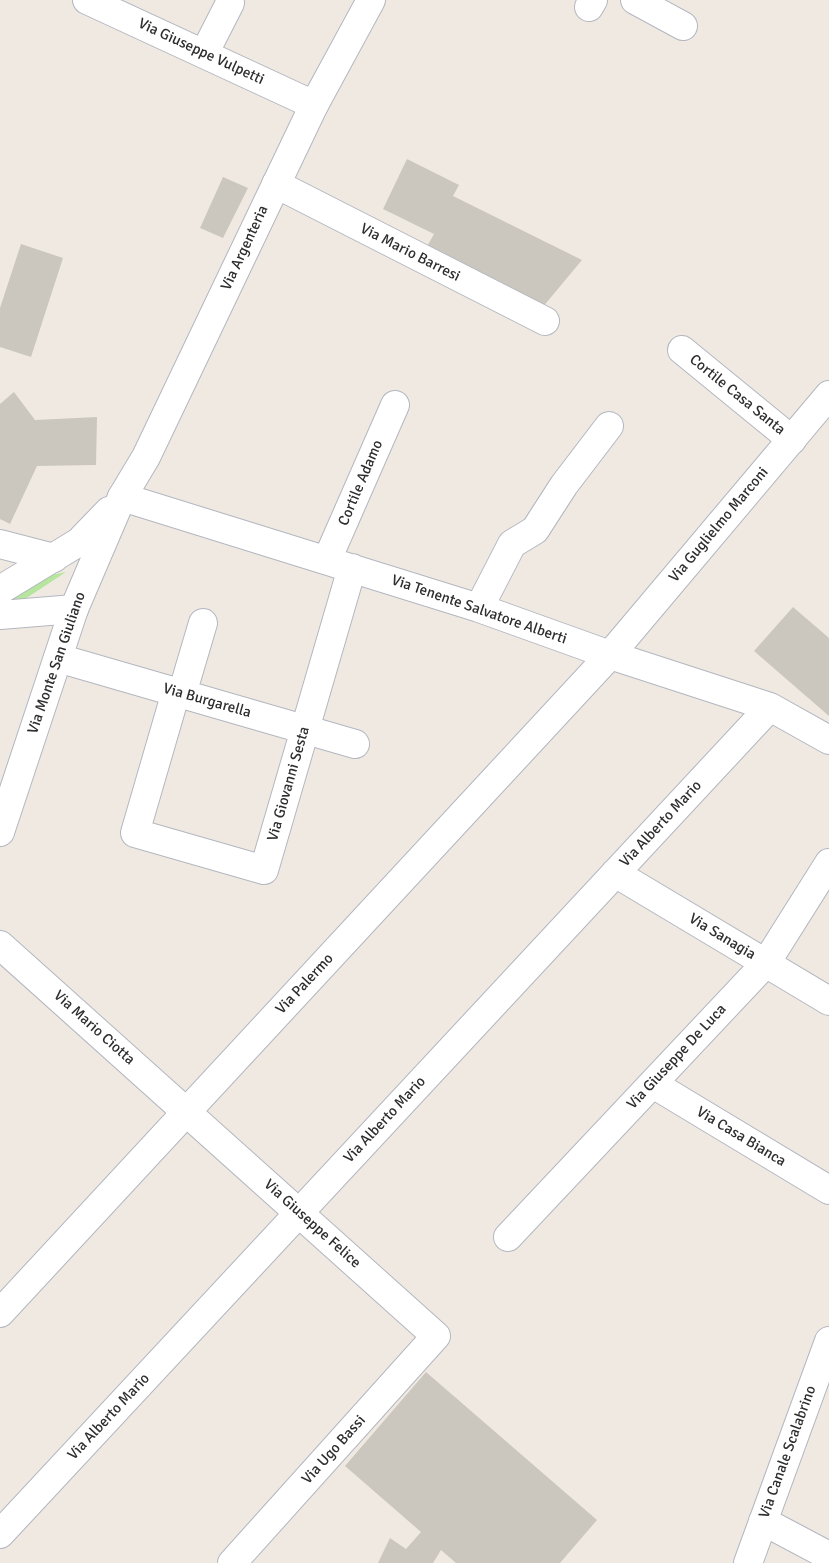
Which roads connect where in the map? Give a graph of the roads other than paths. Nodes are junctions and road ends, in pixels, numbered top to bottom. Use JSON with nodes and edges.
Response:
{"nodes":[{"id":1,"x":371,"y":0,"type":"edge"},
{"id":2,"x":635,"y":0,"type":"edge"},
{"id":3,"x":101,"y":3,"type":"edge"},
{"id":4,"x":230,"y":3,"type":"dead end"},
{"id":5,"x":683,"y":26,"type":"dead end"},
{"id":6,"x":204,"y":54,"type":"junction"},
{"id":7,"x":314,"y":105,"type":"junction"},
{"id":8,"x":276,"y":184,"type":"junction"},
{"id":9,"x":545,"y":321,"type":"dead end"},
{"id":10,"x":682,"y":350,"type":"dead end"},
{"id":11,"x":829,"y":395,"type":"edge"},
{"id":12,"x":394,"y":405,"type":"dead end"},
{"id":13,"x":609,"y":426,"type":"dead end"},
{"id":14,"x":792,"y":440,"type":"junction"},
{"id":15,"x":122,"y":497,"type":"junction"},
{"id":16,"x":0,"y":544,"type":"edge"},
{"id":17,"x":54,"y":558,"type":"junction"},
{"id":18,"x":340,"y":564,"type":"junction"},
{"id":19,"x":0,"y":590,"type":"edge"},
{"id":20,"x":74,"y":608,"type":"junction"},
{"id":21,"x":479,"y":608,"type":"junction"},
{"id":22,"x":0,"y":616,"type":"edge"},
{"id":23,"x":203,"y":622,"type":"dead end"},
{"id":24,"x":610,"y":655,"type":"junction"},
{"id":25,"x":58,"y":658,"type":"junction"},
{"id":26,"x":179,"y":693,"type":"junction"},
{"id":27,"x":770,"y":707,"type":"junction"},
{"id":28,"x":305,"y":730,"type":"junction"},
{"id":29,"x":829,"y":740,"type":"edge"},
{"id":30,"x":355,"y":744,"type":"dead end"},
{"id":31,"x":0,"y":832,"type":"edge"},
{"id":32,"x":829,"y":863,"type":"edge"},
{"id":33,"x":615,"y":873,"type":"junction"},
{"id":34,"x":0,"y":945,"type":"edge"},
{"id":35,"x":766,"y":962,"type":"junction"},
{"id":36,"x":829,"y":1001,"type":"edge"},
{"id":37,"x":653,"y":1084,"type":"junction"},
{"id":38,"x":187,"y":1111,"type":"junction"},
{"id":39,"x":829,"y":1190,"type":"edge"},
{"id":40,"x":299,"y":1212,"type":"junction"},
{"id":41,"x":508,"y":1237,"type":"dead end"},
{"id":42,"x":0,"y":1312,"type":"edge"},
{"id":43,"x":436,"y":1336,"type":"joint"},
{"id":44,"x":829,"y":1341,"type":"edge"},
{"id":45,"x":763,"y":1521,"type":"junction"},
{"id":46,"x":0,"y":1534,"type":"edge"},
{"id":47,"x":829,"y":1556,"type":"edge"},
{"id":48,"x":232,"y":1563,"type":"edge"},
{"id":49,"x":748,"y":1563,"type":"edge"}],
"edges":[{"from":1,"to":7,"type":"street","name":"Via Argenteria"},
{"from":2,"to":5,"type":"street"},
{"from":3,"to":6,"type":"street","name":"Via Giuseppe Vulpetti"},
{"from":4,"to":6,"type":"street"},
{"from":6,"to":7,"type":"street","name":"Via Giuseppe Vulpetti"},
{"from":7,"to":8,"type":"street","name":"Via Argenteria"},
{"from":8,"to":9,"type":"street","name":"Via Mario Barresi"},
{"from":8,"to":15,"type":"street","name":"Via Argenteria"},
{"from":10,"to":14,"type":"street","name":"Cortile Casa Santa"},
{"from":11,"to":14,"type":"street","name":"Via Guglielmo Marconi"},
{"from":12,"to":18,"type":"street","name":"Cortile Adamo"},
{"from":13,"to":21,"type":"street"},
{"from":14,"to":24,"type":"street","name":"Via Guglielmo Marconi"},
{"from":15,"to":17,"type":"street"},
{"from":15,"to":18,"type":"street","name":"Via Tenente Salvatore Alberti"},
{"from":15,"to":20,"type":"street","name":"Via Monte San Giuliano"},
{"from":16,"to":17,"type":"street"},
{"from":17,"to":19,"type":"street"},
{"from":18,"to":21,"type":"street","name":"Via Tenente Salvatore Alberti"},
{"from":18,"to":28,"type":"street","name":"Via Giovanni Sesta"},
{"from":20,"to":22,"type":"street"},
{"from":20,"to":25,"type":"street","name":"Via Monte San Giuliano"},
{"from":21,"to":24,"type":"street","name":"Via Tenente Salvatore Alberti"},
{"from":23,"to":26,"type":"street"},
{"from":24,"to":27,"type":"street","name":"Via Tenente Salvatore Alberti"},
{"from":24,"to":38,"type":"street","name":"Via Palermo"},
{"from":25,"to":26,"type":"street","name":"Via Burgarella"},
{"from":25,"to":31,"type":"street","name":"Via Monte San Giuliano"},
{"from":26,"to":28,"type":"street","name":"Via Burgarella"},
{"from":26,"to":28,"type":"street","name":"Via Giovanni Sesta"},
{"from":27,"to":29,"type":"street","name":"Via Tenente Salvatore Alberti"},
{"from":27,"to":33,"type":"street","name":"Via Alberto Mario"},
{"from":28,"to":30,"type":"street","name":"Via Burgarella"},
{"from":32,"to":35,"type":"street","name":"Via Giuseppe De Luca"},
{"from":33,"to":35,"type":"street","name":"Via Sanagia"},
{"from":33,"to":40,"type":"street","name":"Via Alberto Mario"},
{"from":34,"to":38,"type":"street","name":"Via Mario Ciotta"},
{"from":35,"to":36,"type":"street","name":"Via Sanagia"},
{"from":35,"to":37,"type":"street","name":"Via Giuseppe De Luca"},
{"from":37,"to":39,"type":"street","name":"Via Casa Bianca"},
{"from":37,"to":41,"type":"street","name":"Via Giuseppe De Luca"},
{"from":38,"to":40,"type":"street","name":"Via Giuseppe Felice"},
{"from":38,"to":42,"type":"street","name":"Via Palermo"},
{"from":40,"to":43,"type":"street","name":"Via Giuseppe Felice"},
{"from":40,"to":46,"type":"street","name":"Via Alberto Mario"},
{"from":43,"to":48,"type":"street","name":"Via Ugo Bassi"},
{"from":44,"to":45,"type":"street","name":"Via Canale Scalabrino"},
{"from":45,"to":47,"type":"street"},
{"from":45,"to":49,"type":"street","name":"Via Canale Scalabrino"}]}
